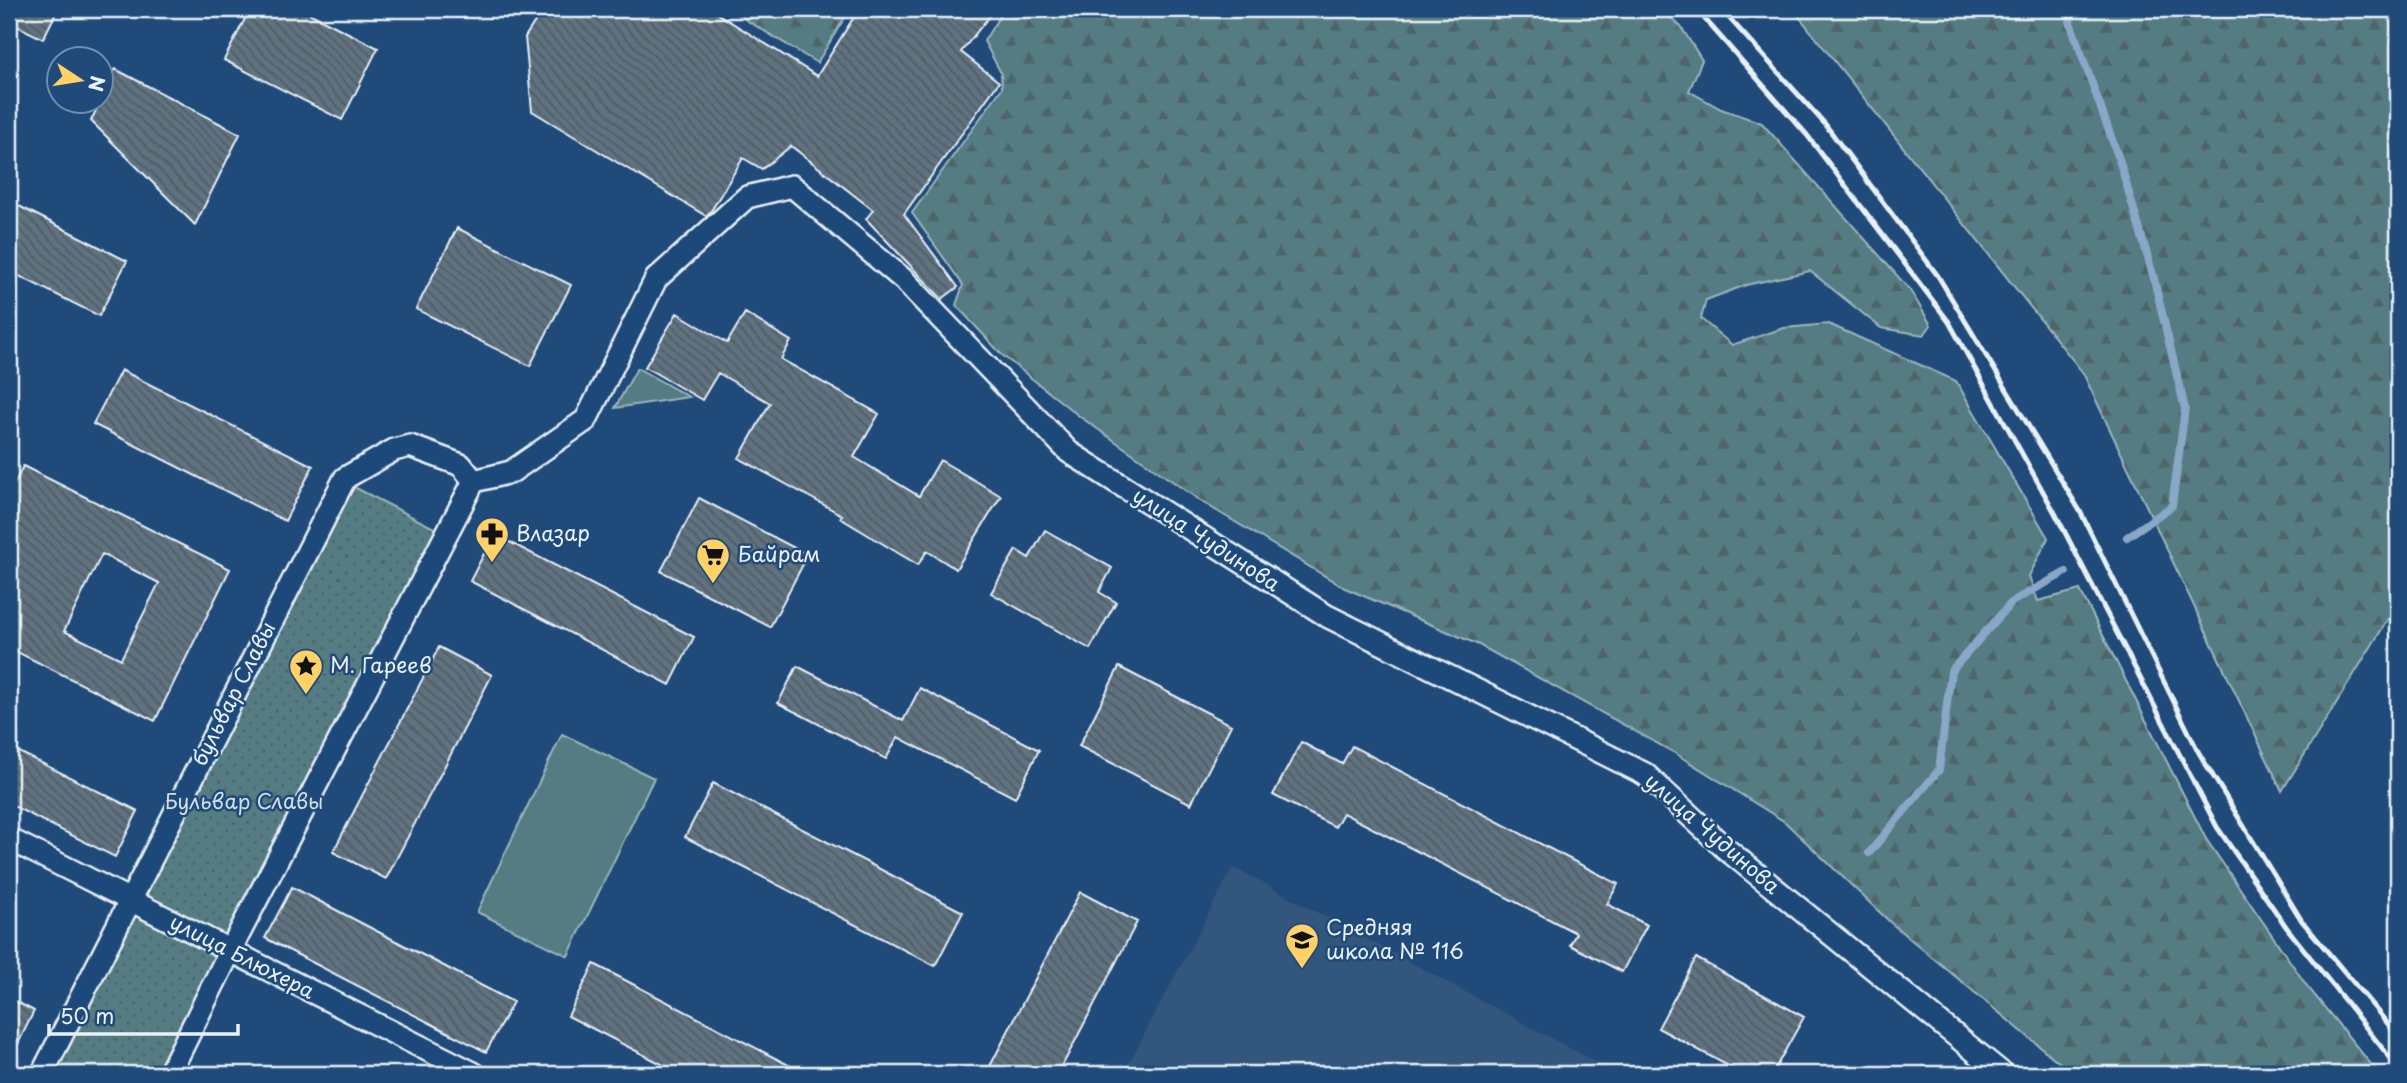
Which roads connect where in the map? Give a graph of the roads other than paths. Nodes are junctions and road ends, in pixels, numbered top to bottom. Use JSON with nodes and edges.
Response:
{"nodes":[{"id":1,"x":474,"y":481,"type":"junction"},
{"id":2,"x":9,"y":839,"type":"edge"},
{"id":3,"x":129,"y":901,"type":"junction"},
{"id":4,"x":230,"y":951,"type":"junction"},
{"id":5,"x":42,"y":1074,"type":"edge"},
{"id":6,"x":169,"y":1074,"type":"edge"},
{"id":7,"x":475,"y":1074,"type":"edge"},
{"id":8,"x":2003,"y":1074,"type":"edge"}],
"edges":[{"from":1,"to":3,"type":"street","name":"бульвар Славы"},
{"from":1,"to":4,"type":"street"},
{"from":1,"to":8,"type":"street","name":"улица Чудинова"},
{"from":2,"to":3,"type":"street","name":"улица Блюхера"},
{"from":3,"to":4,"type":"street","name":"улица Блюхера"},
{"from":3,"to":5,"type":"street","name":"бульвар Славы"},
{"from":4,"to":6,"type":"street"},
{"from":4,"to":7,"type":"street","name":"улица Блюхера"}]}
